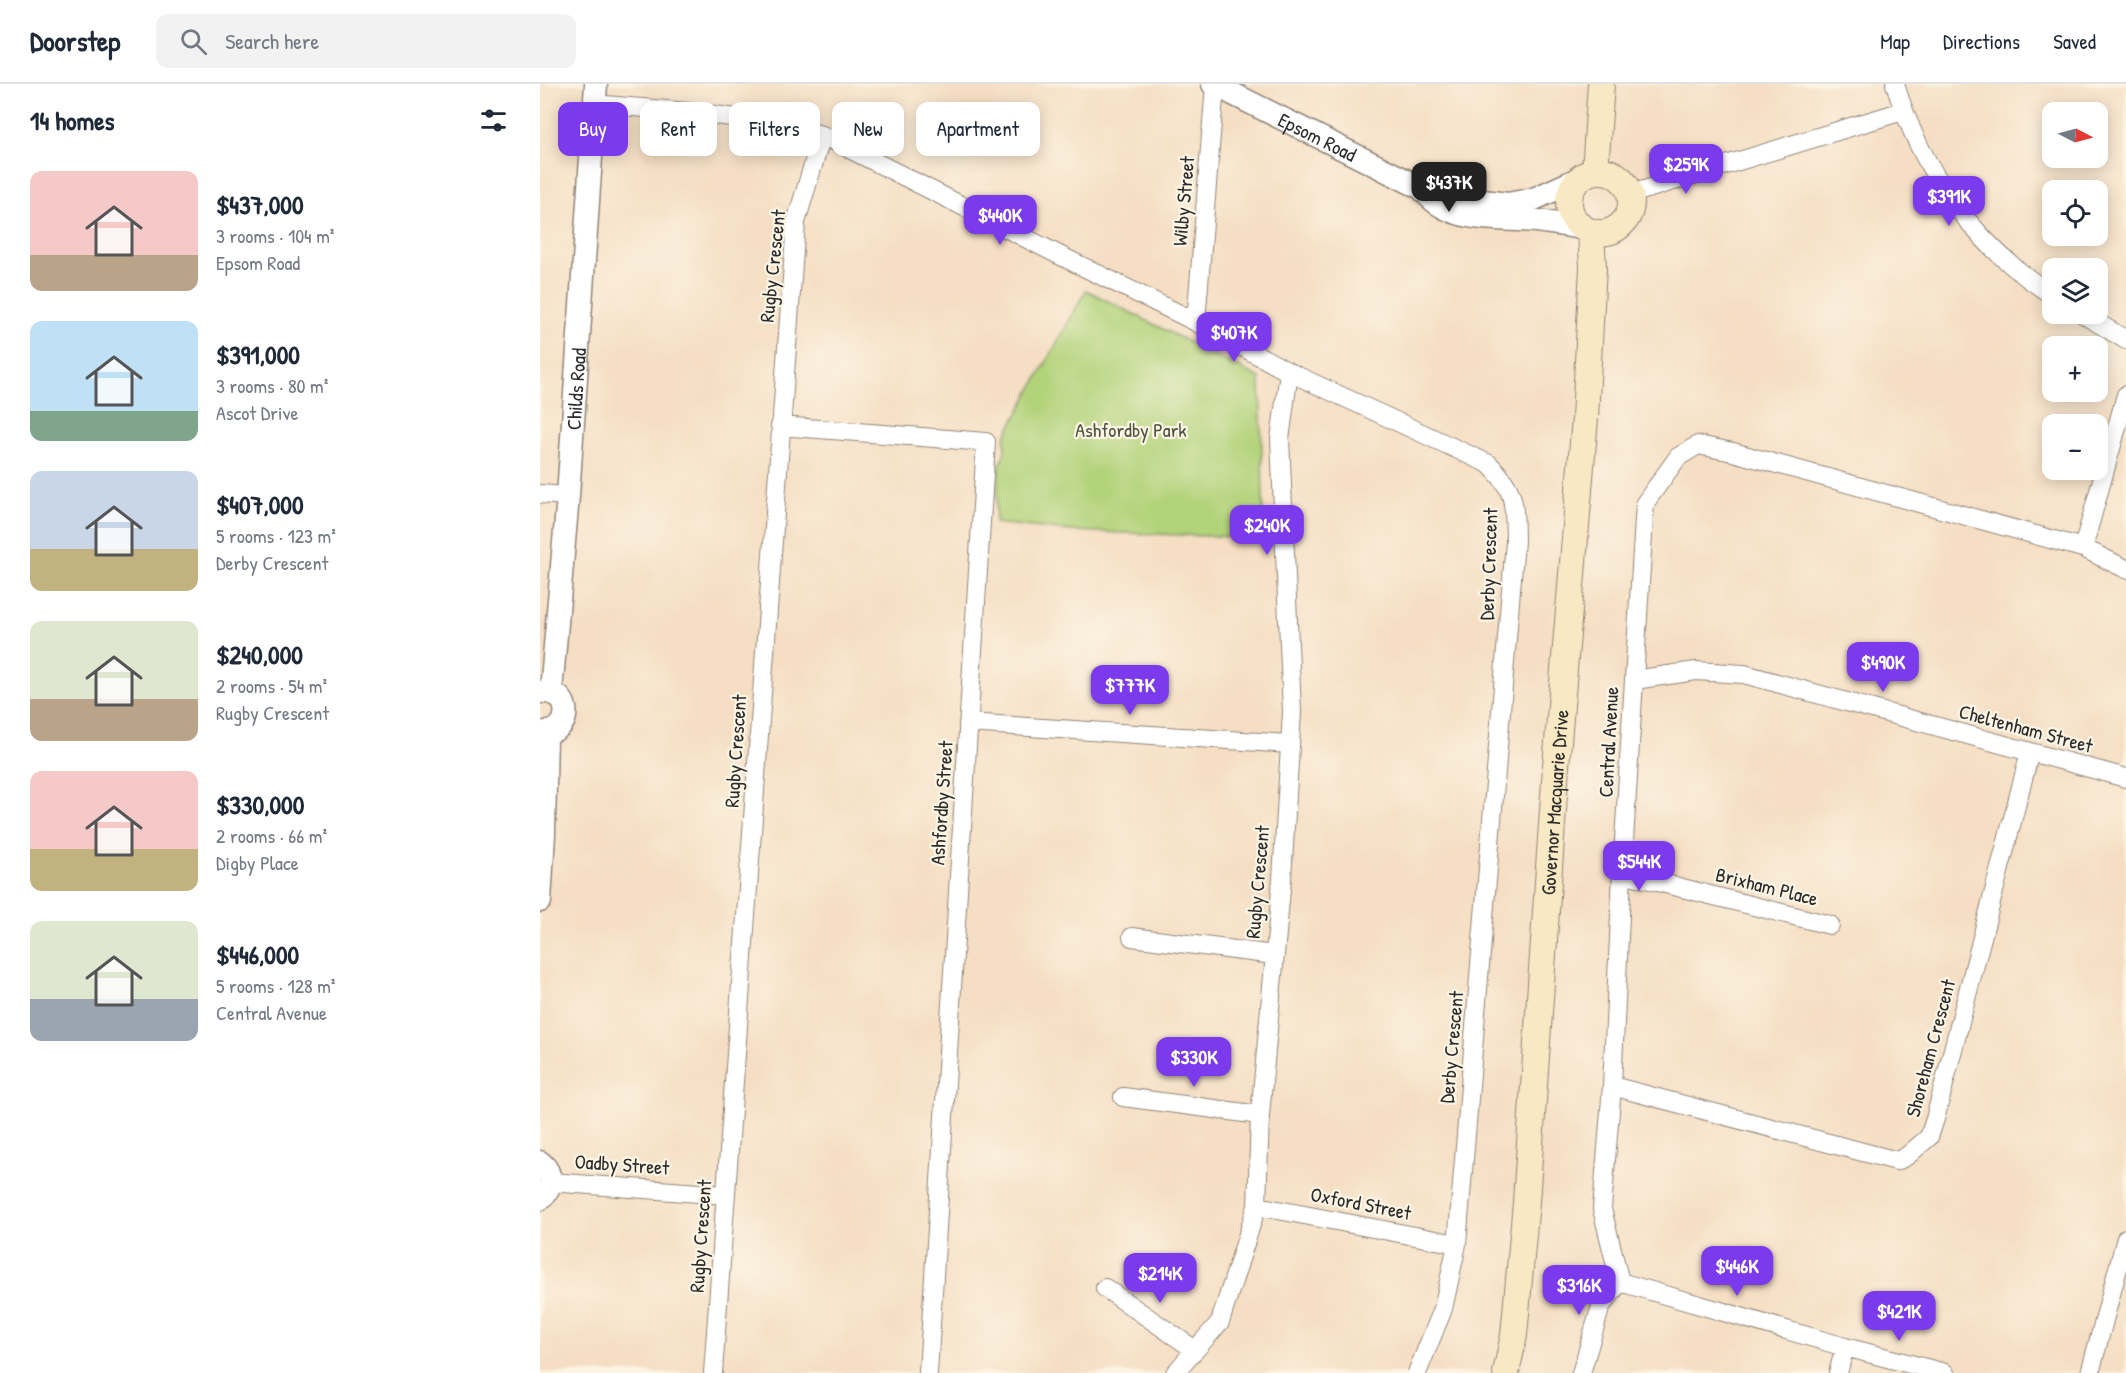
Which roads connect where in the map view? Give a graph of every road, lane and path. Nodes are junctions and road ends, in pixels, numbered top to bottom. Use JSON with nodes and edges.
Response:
{"nodes":[{"id":1,"x":1214,"y":84,"type":"edge"},
{"id":2,"x":1601,"y":84,"type":"edge"},
{"id":3,"x":1895,"y":84,"type":"edge"},
{"id":4,"x":595,"y":94,"type":"edge"},
{"id":5,"x":1904,"y":111,"type":"junction"},
{"id":6,"x":822,"y":135,"type":"junction"},
{"id":7,"x":1587,"y":175,"type":"junction"},
{"id":8,"x":1420,"y":188,"type":"junction"},
{"id":9,"x":1630,"y":194,"type":"junction"},
{"id":10,"x":1587,"y":230,"type":"junction"},
{"id":11,"x":2042,"y":288,"type":"edge"},
{"id":12,"x":1196,"y":322,"type":"junction"},
{"id":13,"x":2100,"y":324,"type":"edge"},
{"id":14,"x":2126,"y":340,"type":"edge"},
{"id":15,"x":1289,"y":372,"type":"junction"},
{"id":16,"x":2126,"y":395,"type":"edge"},
{"id":17,"x":780,"y":426,"type":"junction"},
{"id":18,"x":540,"y":494,"type":"edge"},
{"id":19,"x":568,"y":496,"type":"junction"},
{"id":20,"x":2083,"y":548,"type":"junction"},
{"id":21,"x":2126,"y":569,"type":"edge"},
{"id":22,"x":1634,"y":680,"type":"junction"},
{"id":23,"x":546,"y":692,"type":"edge"},
{"id":24,"x":968,"y":723,"type":"junction"},
{"id":25,"x":543,"y":732,"type":"edge"},
{"id":26,"x":1290,"y":744,"type":"junction"},
{"id":27,"x":2030,"y":752,"type":"junction"},
{"id":28,"x":2126,"y":778,"type":"edge"},
{"id":29,"x":1622,"y":873,"type":"junction"},
{"id":30,"x":540,"y":901,"type":"edge"},
{"id":31,"x":1830,"y":925,"type":"dead end"},
{"id":32,"x":1132,"y":937,"type":"dead end"},
{"id":33,"x":1274,"y":955,"type":"junction"},
{"id":34,"x":1612,"y":1086,"type":"junction"},
{"id":35,"x":1123,"y":1097,"type":"dead end"},
{"id":36,"x":1260,"y":1115,"type":"junction"},
{"id":37,"x":543,"y":1181,"type":"edge"},
{"id":38,"x":726,"y":1195,"type":"junction"},
{"id":39,"x":1257,"y":1206,"type":"junction"},
{"id":40,"x":2126,"y":1238,"type":"edge"},
{"id":41,"x":1457,"y":1244,"type":"junction"},
{"id":42,"x":1620,"y":1282,"type":"junction"},
{"id":43,"x":1105,"y":1288,"type":"dead end"},
{"id":44,"x":1845,"y":1347,"type":"junction"},
{"id":45,"x":1195,"y":1350,"type":"junction"},
{"id":46,"x":713,"y":1373,"type":"edge"},
{"id":47,"x":928,"y":1373,"type":"edge"},
{"id":48,"x":1175,"y":1373,"type":"edge"},
{"id":49,"x":1418,"y":1373,"type":"edge"},
{"id":50,"x":1506,"y":1373,"type":"edge"},
{"id":51,"x":1581,"y":1373,"type":"edge"},
{"id":52,"x":1838,"y":1373,"type":"edge"},
{"id":53,"x":1945,"y":1373,"type":"edge"},
{"id":54,"x":2090,"y":1373,"type":"edge"}],
"edges":[{"from":1,"to":8,"type":"street","name":"Epsom Road"},
{"from":1,"to":12,"type":"street","name":"Wilby Street"},
{"from":2,"to":7,"type":"main road"},
{"from":3,"to":5,"type":"street"},
{"from":4,"to":6,"type":"street","name":"Derby Crescent"},
{"from":4,"to":19,"type":"street","name":"Childs Road"},
{"from":5,"to":9,"type":"street"},
{"from":5,"to":11,"type":"street"},
{"from":6,"to":12,"type":"street","name":"Derby Crescent"},
{"from":6,"to":17,"type":"street","name":"Rugby Crescent"},
{"from":7,"to":8,"type":"street","name":"Epsom Road"},
{"from":7,"to":9,"type":"main road"},
{"from":7,"to":10,"type":"main road"},
{"from":8,"to":10,"type":"street","name":"Epsom Road"},
{"from":9,"to":10,"type":"main road"},
{"from":10,"to":50,"type":"main road","name":"Governor Macquarie Drive"},
{"from":12,"to":15,"type":"street","name":"Derby Crescent"},
{"from":13,"to":14,"type":"street"},
{"from":15,"to":26,"type":"street","name":"Rugby Crescent"},
{"from":15,"to":41,"type":"street","name":"Derby Crescent"},
{"from":16,"to":20,"type":"street"},
{"from":17,"to":24,"type":"street","name":"Ashfordby Street"},
{"from":17,"to":38,"type":"street","name":"Rugby Crescent"},
{"from":18,"to":19,"type":"street"},
{"from":19,"to":23,"type":"street","name":"Childs Road"},
{"from":20,"to":21,"type":"street","name":"Central Avenue"},
{"from":20,"to":22,"type":"street","name":"Central Avenue"},
{"from":22,"to":27,"type":"street","name":"Cheltenham Street"},
{"from":22,"to":29,"type":"street","name":"Central Avenue"},
{"from":23,"to":25,"type":"street"},
{"from":24,"to":26,"type":"street"},
{"from":24,"to":47,"type":"street","name":"Ashfordby Street"},
{"from":25,"to":30,"type":"street"},
{"from":26,"to":33,"type":"street","name":"Rugby Crescent"},
{"from":27,"to":28,"type":"street","name":"Cheltenham Street"},
{"from":27,"to":34,"type":"street","name":"Shoreham Crescent"},
{"from":29,"to":31,"type":"street","name":"Brixham Place"},
{"from":29,"to":34,"type":"street","name":"Central Avenue"},
{"from":32,"to":33,"type":"street"},
{"from":33,"to":36,"type":"street","name":"Rugby Crescent"},
{"from":34,"to":42,"type":"street","name":"Central Avenue"},
{"from":35,"to":36,"type":"street"},
{"from":36,"to":39,"type":"street","name":"Rugby Crescent"},
{"from":37,"to":38,"type":"street","name":"Oadby Street"},
{"from":38,"to":46,"type":"street","name":"Rugby Crescent"},
{"from":39,"to":41,"type":"street","name":"Oxford Street"},
{"from":39,"to":45,"type":"street","name":"Rugby Crescent"},
{"from":40,"to":54,"type":"street"},
{"from":41,"to":49,"type":"street","name":"Derby Crescent"},
{"from":42,"to":44,"type":"street"},
{"from":42,"to":51,"type":"street"},
{"from":43,"to":45,"type":"street"},
{"from":44,"to":52,"type":"street"},
{"from":44,"to":53,"type":"street"},
{"from":45,"to":48,"type":"street","name":"Rugby Crescent"}]}
